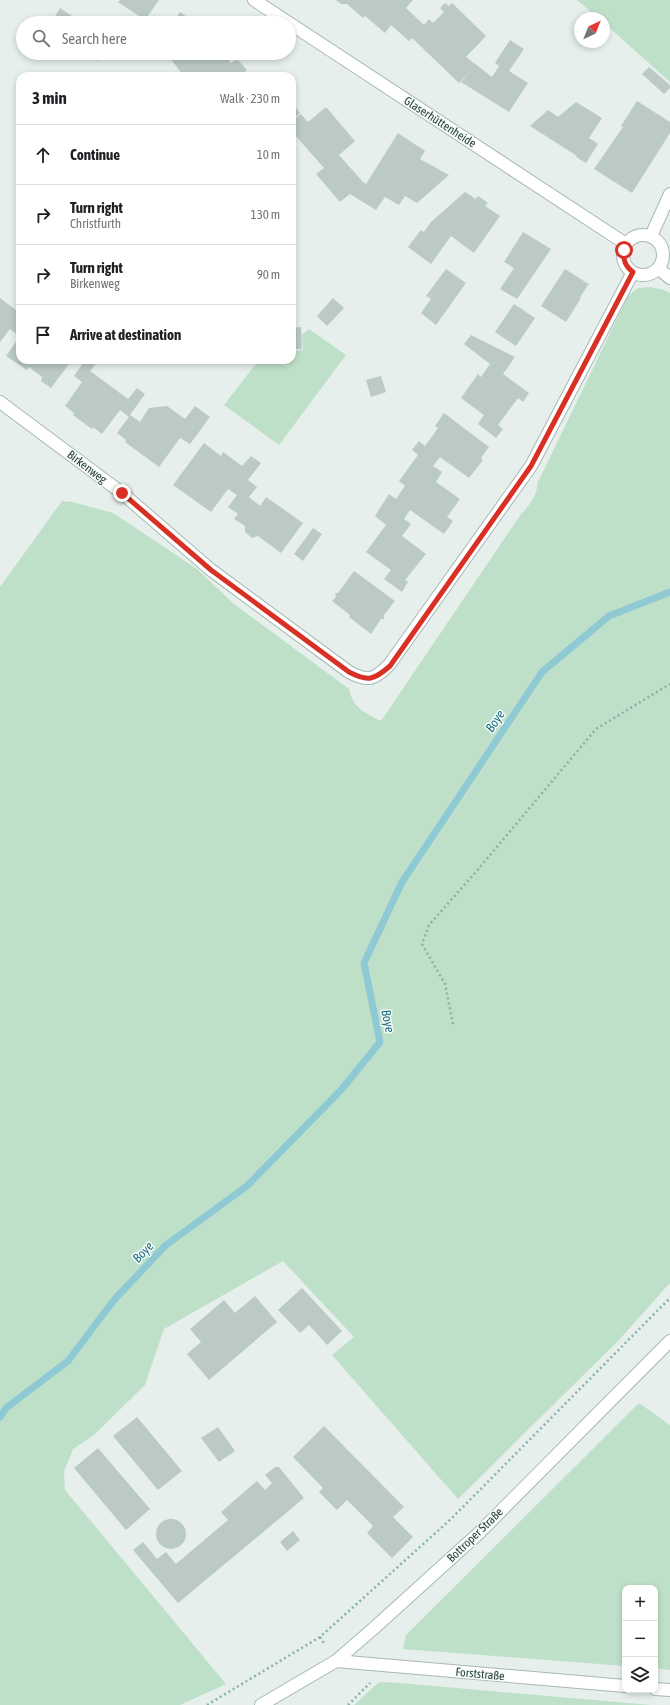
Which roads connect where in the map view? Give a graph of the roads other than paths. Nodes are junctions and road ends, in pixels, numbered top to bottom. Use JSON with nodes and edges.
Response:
{"nodes":[{"id":1,"x":254,"y":0,"type":"edge"},
{"id":2,"x":278,"y":16,"type":"edge"},
{"id":3,"x":296,"y":28,"type":"edge"},
{"id":4,"x":670,"y":194,"type":"edge"},
{"id":5,"x":651,"y":236,"type":"junction"},
{"id":6,"x":626,"y":244,"type":"junction"},
{"id":7,"x":658,"y":268,"type":"junction"},
{"id":8,"x":633,"y":272,"type":"junction"},
{"id":9,"x":670,"y":278,"type":"edge"},
{"id":10,"x":0,"y":402,"type":"edge"},
{"id":11,"x":670,"y":1341,"type":"edge"},
{"id":12,"x":336,"y":1661,"type":"junction"},
{"id":13,"x":622,"y":1686,"type":"edge"},
{"id":14,"x":658,"y":1689,"type":"edge"},
{"id":15,"x":670,"y":1690,"type":"edge"},
{"id":16,"x":261,"y":1705,"type":"edge"}],
"edges":[{"from":1,"to":2,"type":"street","name":"Glaserhüttenheide"},
{"from":3,"to":6,"type":"street","name":"Glaserhüttenheide"},
{"from":4,"to":5,"type":"street"},
{"from":5,"to":6,"type":"street"},
{"from":5,"to":7,"type":"street"},
{"from":6,"to":8,"type":"street"},
{"from":7,"to":8,"type":"street"},
{"from":7,"to":9,"type":"street"},
{"from":8,"to":10,"type":"street","name":"Birkenweg"},
{"from":11,"to":12,"type":"street","name":"Bottroper Straße"},
{"from":12,"to":13,"type":"street","name":"Forststraße"},
{"from":12,"to":16,"type":"street","name":"Bottroper Straße"},
{"from":14,"to":15,"type":"street"}]}
